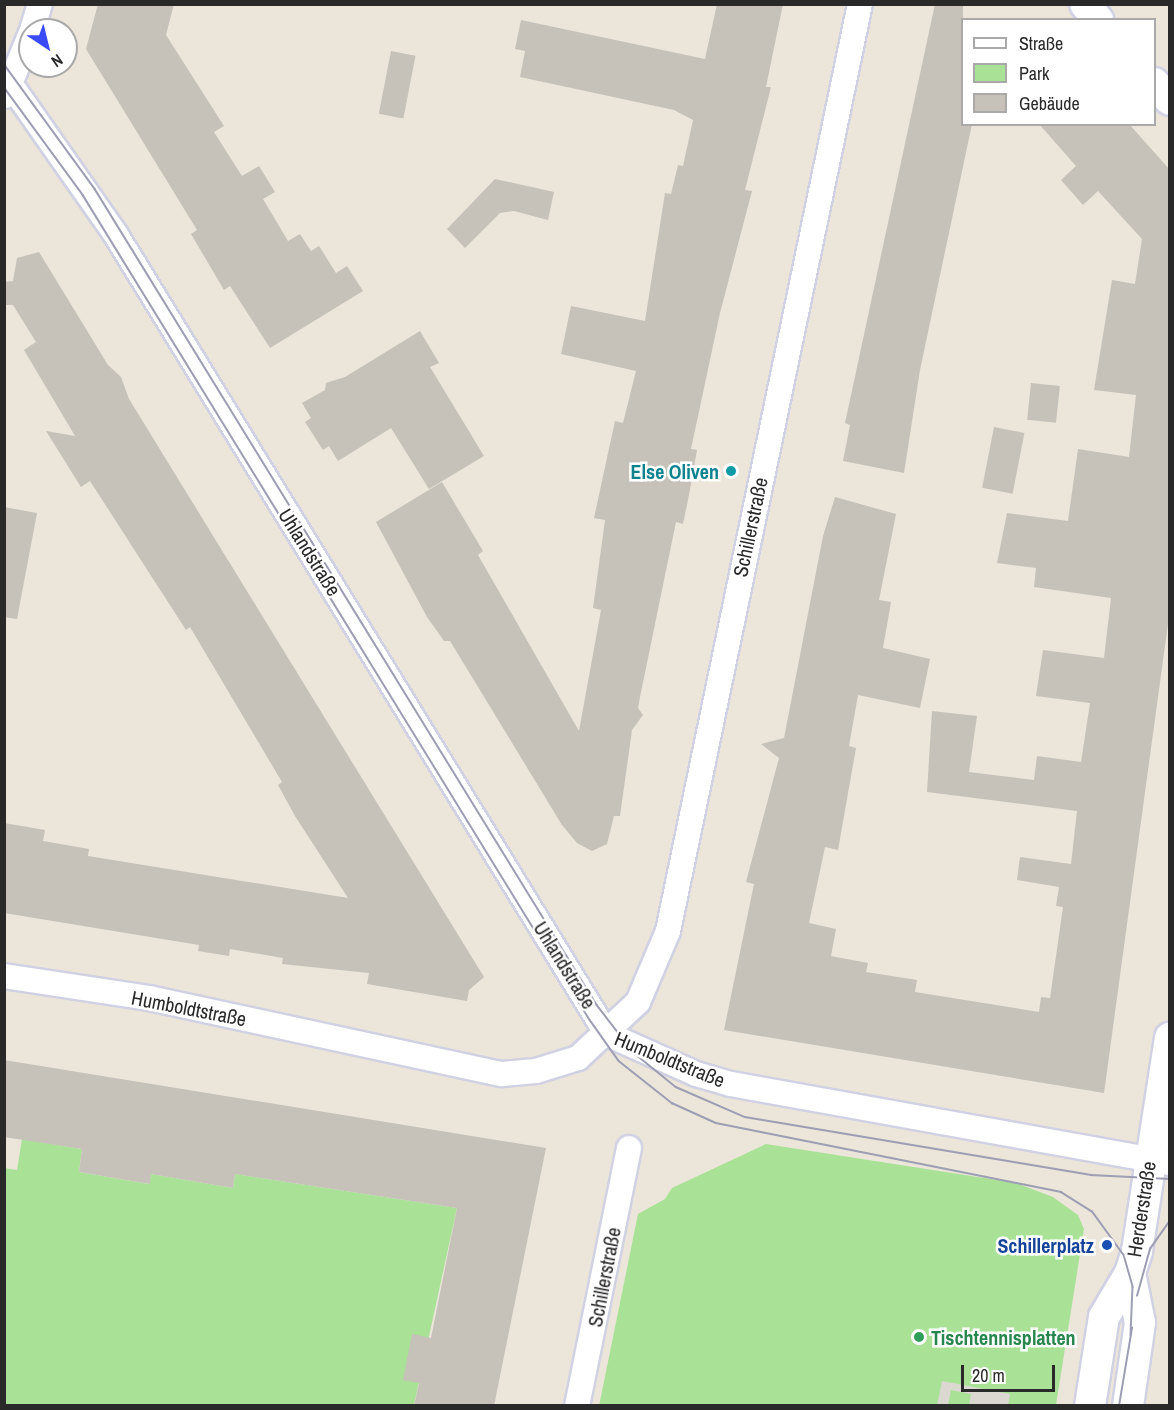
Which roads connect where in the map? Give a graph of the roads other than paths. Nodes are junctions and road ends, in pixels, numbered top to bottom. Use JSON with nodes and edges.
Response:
{"nodes":[{"id":1,"x":860,"y":4,"type":"edge"},
{"id":2,"x":1085,"y":4,"type":"edge"},
{"id":3,"x":1096,"y":18,"type":"edge"},
{"id":4,"x":18,"y":62,"type":"edge"},
{"id":5,"x":1156,"y":84,"type":"edge"},
{"id":6,"x":7,"y":85,"type":"edge"},
{"id":7,"x":1170,"y":100,"type":"edge"},
{"id":8,"x":4,"y":976,"type":"edge"},
{"id":9,"x":607,"y":1034,"type":"junction"},
{"id":10,"x":1170,"y":1038,"type":"edge"},
{"id":11,"x":629,"y":1148,"type":"dead end"},
{"id":12,"x":1159,"y":1161,"type":"edge"},
{"id":13,"x":1130,"y":1272,"type":"junction"},
{"id":14,"x":577,"y":1406,"type":"edge"},
{"id":15,"x":1090,"y":1406,"type":"edge"},
{"id":16,"x":1128,"y":1406,"type":"edge"}],
"edges":[{"from":1,"to":9,"type":"street","name":"Schillerstraße"},
{"from":2,"to":3,"type":"street"},
{"from":4,"to":6,"type":"street"},
{"from":5,"to":7,"type":"street"},
{"from":6,"to":9,"type":"street","name":"Uhlandstraße"},
{"from":8,"to":9,"type":"street","name":"Humboldtstraße"},
{"from":9,"to":12,"type":"street","name":"Humboldtstraße"},
{"from":10,"to":12,"type":"street","name":"Herderstraße"},
{"from":11,"to":14,"type":"street","name":"Schillerstraße"},
{"from":12,"to":13,"type":"street","name":"Herderstraße"},
{"from":13,"to":15,"type":"street","name":"Herderstraße"},
{"from":13,"to":16,"type":"street","name":"Herderstraße"}]}
